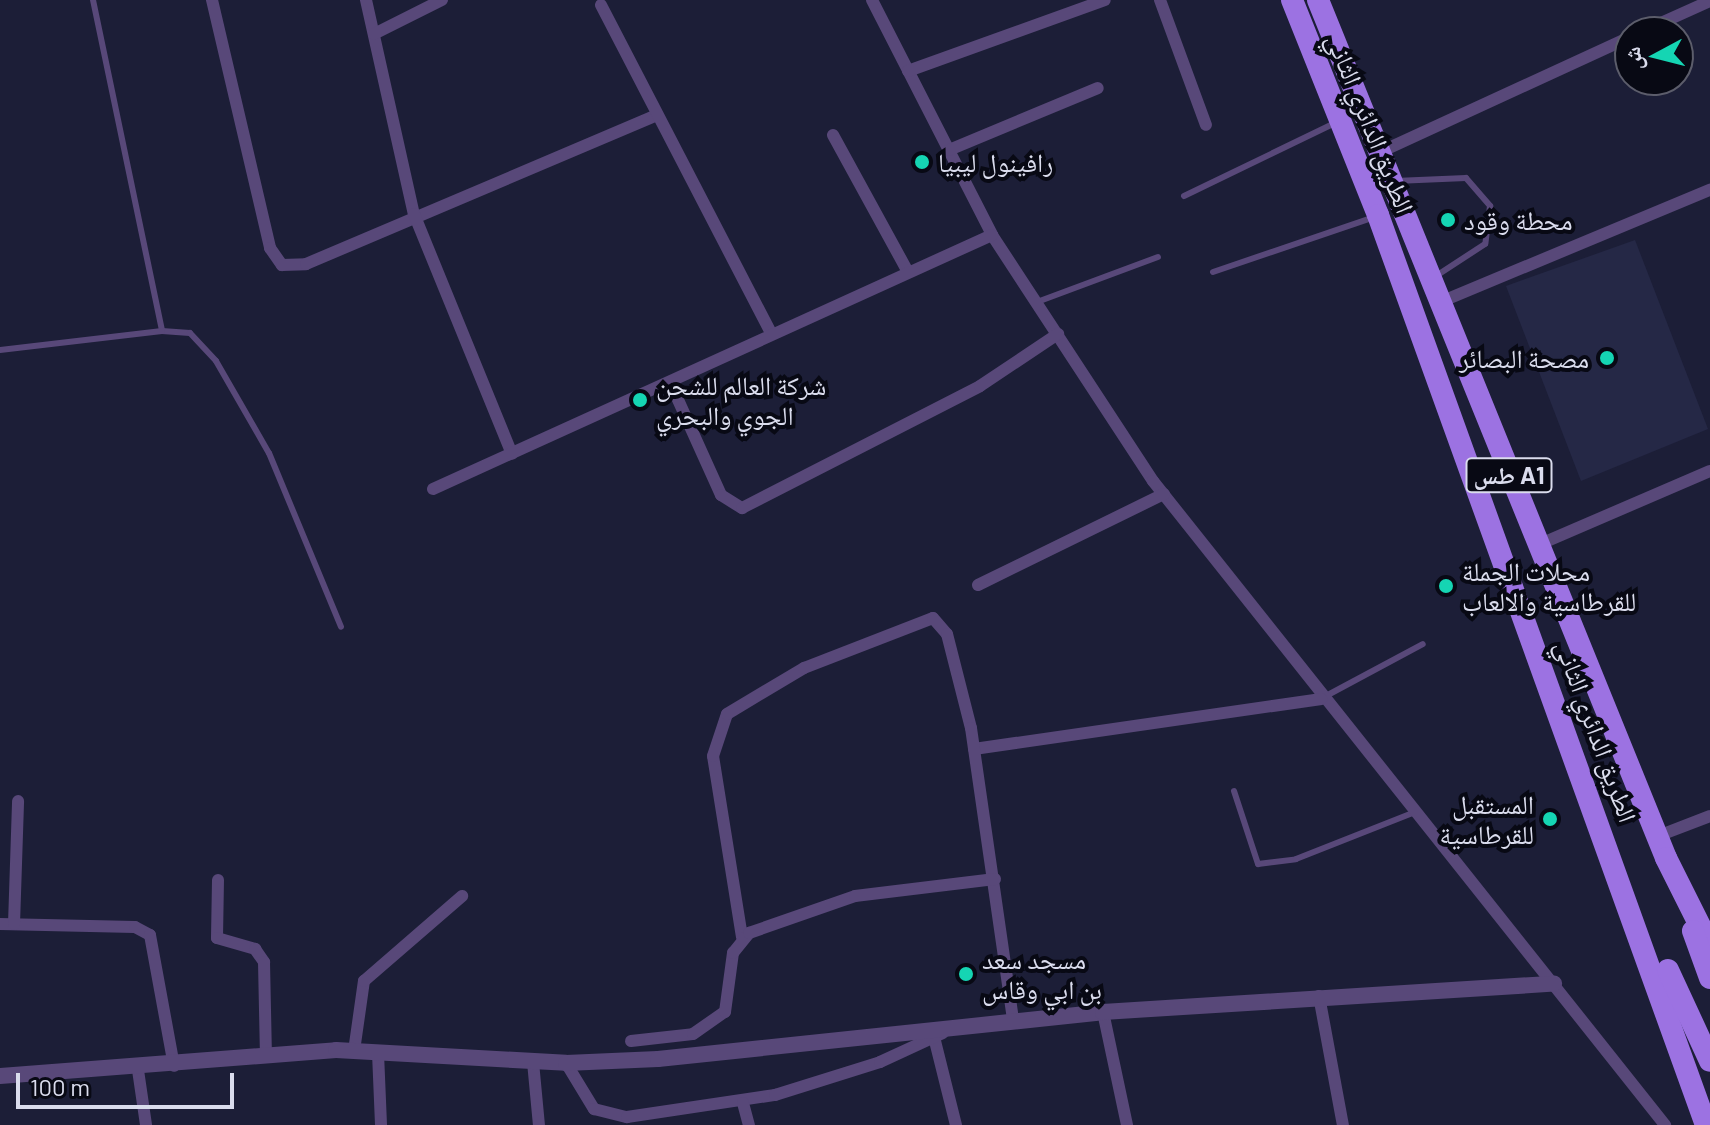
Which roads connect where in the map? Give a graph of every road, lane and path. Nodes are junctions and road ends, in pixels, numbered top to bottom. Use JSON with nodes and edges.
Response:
{"nodes":[{"id":1,"x":93,"y":0,"type":"edge"},
{"id":2,"x":212,"y":0,"type":"edge"},
{"id":3,"x":366,"y":0,"type":"edge"},
{"id":4,"x":442,"y":0,"type":"edge"},
{"id":5,"x":872,"y":0,"type":"edge"},
{"id":6,"x":1105,"y":0,"type":"edge"},
{"id":7,"x":1160,"y":0,"type":"edge"},
{"id":8,"x":1292,"y":0,"type":"edge"},
{"id":9,"x":1318,"y":0,"type":"edge"},
{"id":10,"x":1710,"y":1,"type":"edge"},
{"id":11,"x":601,"y":5,"type":"dead end"},
{"id":12,"x":1677,"y":16,"type":"edge"},
{"id":13,"x":374,"y":34,"type":"junction"},
{"id":14,"x":1614,"y":44,"type":"edge"},
{"id":15,"x":908,"y":71,"type":"junction"},
{"id":16,"x":1098,"y":88,"type":"dead end"},
{"id":17,"x":657,"y":115,"type":"junction"},
{"id":18,"x":1341,"y":120,"type":"junction"},
{"id":19,"x":1206,"y":125,"type":"dead end"},
{"id":20,"x":833,"y":135,"type":"dead end"},
{"id":21,"x":949,"y":150,"type":"junction"},
{"id":22,"x":1378,"y":153,"type":"junction"},
{"id":23,"x":1390,"y":182,"type":"junction"},
{"id":24,"x":1710,"y":190,"type":"edge"},
{"id":25,"x":1184,"y":196,"type":"dead end"},
{"id":26,"x":414,"y":214,"type":"junction"},
{"id":27,"x":1378,"y":215,"type":"junction"},
{"id":28,"x":992,"y":235,"type":"junction"},
{"id":29,"x":1158,"y":257,"type":"dead end"},
{"id":30,"x":908,"y":272,"type":"junction"},
{"id":31,"x":1213,"y":272,"type":"dead end"},
{"id":32,"x":1430,"y":281,"type":"junction"},
{"id":33,"x":1037,"y":302,"type":"junction"},
{"id":34,"x":1438,"y":303,"type":"junction"},
{"id":35,"x":162,"y":331,"type":"junction"},
{"id":36,"x":771,"y":333,"type":"junction"},
{"id":37,"x":1058,"y":334,"type":"junction"},
{"id":38,"x":1425,"y":343,"type":"junction"},
{"id":39,"x":0,"y":350,"type":"edge"},
{"id":40,"x":670,"y":382,"type":"junction"},
{"id":41,"x":512,"y":454,"type":"junction"},
{"id":42,"x":1710,"y":471,"type":"edge"},
{"id":43,"x":433,"y":489,"type":"dead end"},
{"id":44,"x":1164,"y":494,"type":"junction"},
{"id":45,"x":1538,"y":545,"type":"junction"},
{"id":46,"x":978,"y":585,"type":"dead end"},
{"id":47,"x":341,"y":627,"type":"dead end"},
{"id":48,"x":1423,"y":644,"type":"dead end"},
{"id":49,"x":1321,"y":699,"type":"junction"},
{"id":50,"x":974,"y":749,"type":"junction"},
{"id":51,"x":1234,"y":791,"type":"dead end"},
{"id":52,"x":18,"y":801,"type":"dead end"},
{"id":53,"x":1413,"y":813,"type":"junction"},
{"id":54,"x":1710,"y":816,"type":"edge"},
{"id":55,"x":1658,"y":836,"type":"junction"},
{"id":56,"x":1666,"y":858,"type":"junction"},
{"id":57,"x":995,"y":879,"type":"junction"},
{"id":58,"x":218,"y":880,"type":"dead end"},
{"id":59,"x":462,"y":896,"type":"dead end"},
{"id":60,"x":0,"y":924,"type":"edge"},
{"id":61,"x":14,"y":924,"type":"junction"},
{"id":62,"x":742,"y":937,"type":"junction"},
{"id":63,"x":1710,"y":946,"type":"edge"},
{"id":64,"x":1710,"y":978,"type":"edge"},
{"id":65,"x":1554,"y":984,"type":"junction"},
{"id":66,"x":1319,"y":996,"type":"junction"},
{"id":67,"x":1103,"y":1012,"type":"junction"},
{"id":68,"x":1013,"y":1021,"type":"junction"},
{"id":69,"x":953,"y":1028,"type":"junction"},
{"id":70,"x":934,"y":1037,"type":"junction"},
{"id":71,"x":631,"y":1041,"type":"dead end"},
{"id":72,"x":354,"y":1051,"type":"junction"},
{"id":73,"x":378,"y":1053,"type":"junction"},
{"id":74,"x":266,"y":1057,"type":"junction"},
{"id":75,"x":1710,"y":1061,"type":"edge"},
{"id":76,"x":533,"y":1062,"type":"junction"},
{"id":77,"x":566,"y":1063,"type":"junction"},
{"id":78,"x":174,"y":1066,"type":"junction"},
{"id":79,"x":138,"y":1070,"type":"junction"},
{"id":80,"x":0,"y":1076,"type":"edge"},
{"id":81,"x":743,"y":1103,"type":"junction"},
{"id":82,"x":146,"y":1125,"type":"edge"},
{"id":83,"x":381,"y":1125,"type":"edge"},
{"id":84,"x":539,"y":1125,"type":"edge"},
{"id":85,"x":749,"y":1125,"type":"edge"},
{"id":86,"x":956,"y":1125,"type":"edge"},
{"id":87,"x":1127,"y":1125,"type":"edge"},
{"id":88,"x":1343,"y":1125,"type":"edge"},
{"id":89,"x":1665,"y":1125,"type":"edge"},
{"id":90,"x":1706,"y":1125,"type":"edge"}],
"edges":[{"from":1,"to":35,"type":"lane"},
{"from":2,"to":26,"type":"street"},
{"from":3,"to":13,"type":"street"},
{"from":4,"to":13,"type":"street"},
{"from":5,"to":15,"type":"street"},
{"from":6,"to":15,"type":"street"},
{"from":7,"to":19,"type":"street"},
{"from":8,"to":18,"type":"highway","name":"الطريق الدائري الثاني","number":"طس A1"},
{"from":9,"to":22,"type":"highway","name":"الطريق الدائري الثاني","number":"طس A1"},
{"from":10,"to":12,"type":"street"},
{"from":11,"to":17,"type":"street"},
{"from":13,"to":26,"type":"street"},
{"from":14,"to":22,"type":"street"},
{"from":15,"to":21,"type":"street"},
{"from":16,"to":21,"type":"street"},
{"from":17,"to":26,"type":"street"},
{"from":17,"to":36,"type":"street"},
{"from":18,"to":25,"type":"lane"},
{"from":18,"to":27,"type":"highway","name":"الطريق الدائري الثاني","number":"طس A1"},
{"from":20,"to":30,"type":"street"},
{"from":21,"to":28,"type":"street"},
{"from":22,"to":23,"type":"highway","name":"الطريق الدائري الثاني","number":"طس A1"},
{"from":23,"to":32,"type":"highway","name":"الطريق الدائري الثاني","number":"طس A1"},
{"from":23,"to":32,"type":"lane"},
{"from":24,"to":34,"type":"street"},
{"from":26,"to":41,"type":"street"},
{"from":27,"to":31,"type":"lane"},
{"from":27,"to":38,"type":"highway","name":"الطريق الدائري الثاني","number":"طس A1"},
{"from":28,"to":30,"type":"street"},
{"from":28,"to":33,"type":"street"},
{"from":29,"to":33,"type":"lane"},
{"from":30,"to":36,"type":"street"},
{"from":32,"to":34,"type":"highway","name":"الطريق الدائري الثاني","number":"طس A1"},
{"from":33,"to":37,"type":"street"},
{"from":34,"to":45,"type":"highway","name":"الطريق الدائري الثاني","number":"طس A1"},
{"from":35,"to":39,"type":"lane"},
{"from":35,"to":47,"type":"lane"},
{"from":36,"to":40,"type":"street"},
{"from":37,"to":40,"type":"street"},
{"from":37,"to":44,"type":"street"},
{"from":38,"to":75,"type":"highway"},
{"from":38,"to":90,"type":"highway","name":"الطريق الدائري الثاني","number":"طس A1"},
{"from":40,"to":41,"type":"street"},
{"from":41,"to":43,"type":"street"},
{"from":42,"to":45,"type":"street"},
{"from":44,"to":46,"type":"street"},
{"from":44,"to":49,"type":"street"},
{"from":45,"to":55,"type":"highway","name":"الطريق الدائري الثاني","number":"طس A1"},
{"from":48,"to":49,"type":"lane"},
{"from":49,"to":50,"type":"street"},
{"from":49,"to":53,"type":"street"},
{"from":50,"to":57,"type":"street"},
{"from":50,"to":62,"type":"street"},
{"from":51,"to":53,"type":"lane"},
{"from":52,"to":61,"type":"street"},
{"from":53,"to":65,"type":"street"},
{"from":54,"to":55,"type":"street"},
{"from":55,"to":56,"type":"highway","name":"الطريق الدائري الثاني","number":"طس A1"},
{"from":56,"to":63,"type":"highway","name":"الطريق الدائري الثاني","number":"طس A1"},
{"from":56,"to":64,"type":"highway"},
{"from":57,"to":62,"type":"street"},
{"from":57,"to":68,"type":"street"},
{"from":58,"to":74,"type":"street"},
{"from":59,"to":72,"type":"street"},
{"from":60,"to":61,"type":"street"},
{"from":61,"to":78,"type":"street"},
{"from":62,"to":71,"type":"street"},
{"from":65,"to":66,"type":"street"},
{"from":65,"to":89,"type":"street"},
{"from":66,"to":67,"type":"street"},
{"from":66,"to":88,"type":"street"},
{"from":67,"to":68,"type":"street"},
{"from":67,"to":87,"type":"street"},
{"from":68,"to":69,"type":"street"},
{"from":69,"to":70,"type":"street"},
{"from":69,"to":77,"type":"street"},
{"from":70,"to":81,"type":"street"},
{"from":70,"to":86,"type":"street"},
{"from":72,"to":73,"type":"street"},
{"from":72,"to":74,"type":"street"},
{"from":73,"to":76,"type":"street"},
{"from":73,"to":83,"type":"street"},
{"from":74,"to":78,"type":"street"},
{"from":76,"to":77,"type":"street"},
{"from":76,"to":84,"type":"street"},
{"from":77,"to":81,"type":"street"},
{"from":78,"to":79,"type":"street"},
{"from":79,"to":80,"type":"street"},
{"from":79,"to":82,"type":"street"},
{"from":81,"to":85,"type":"street"}]}
